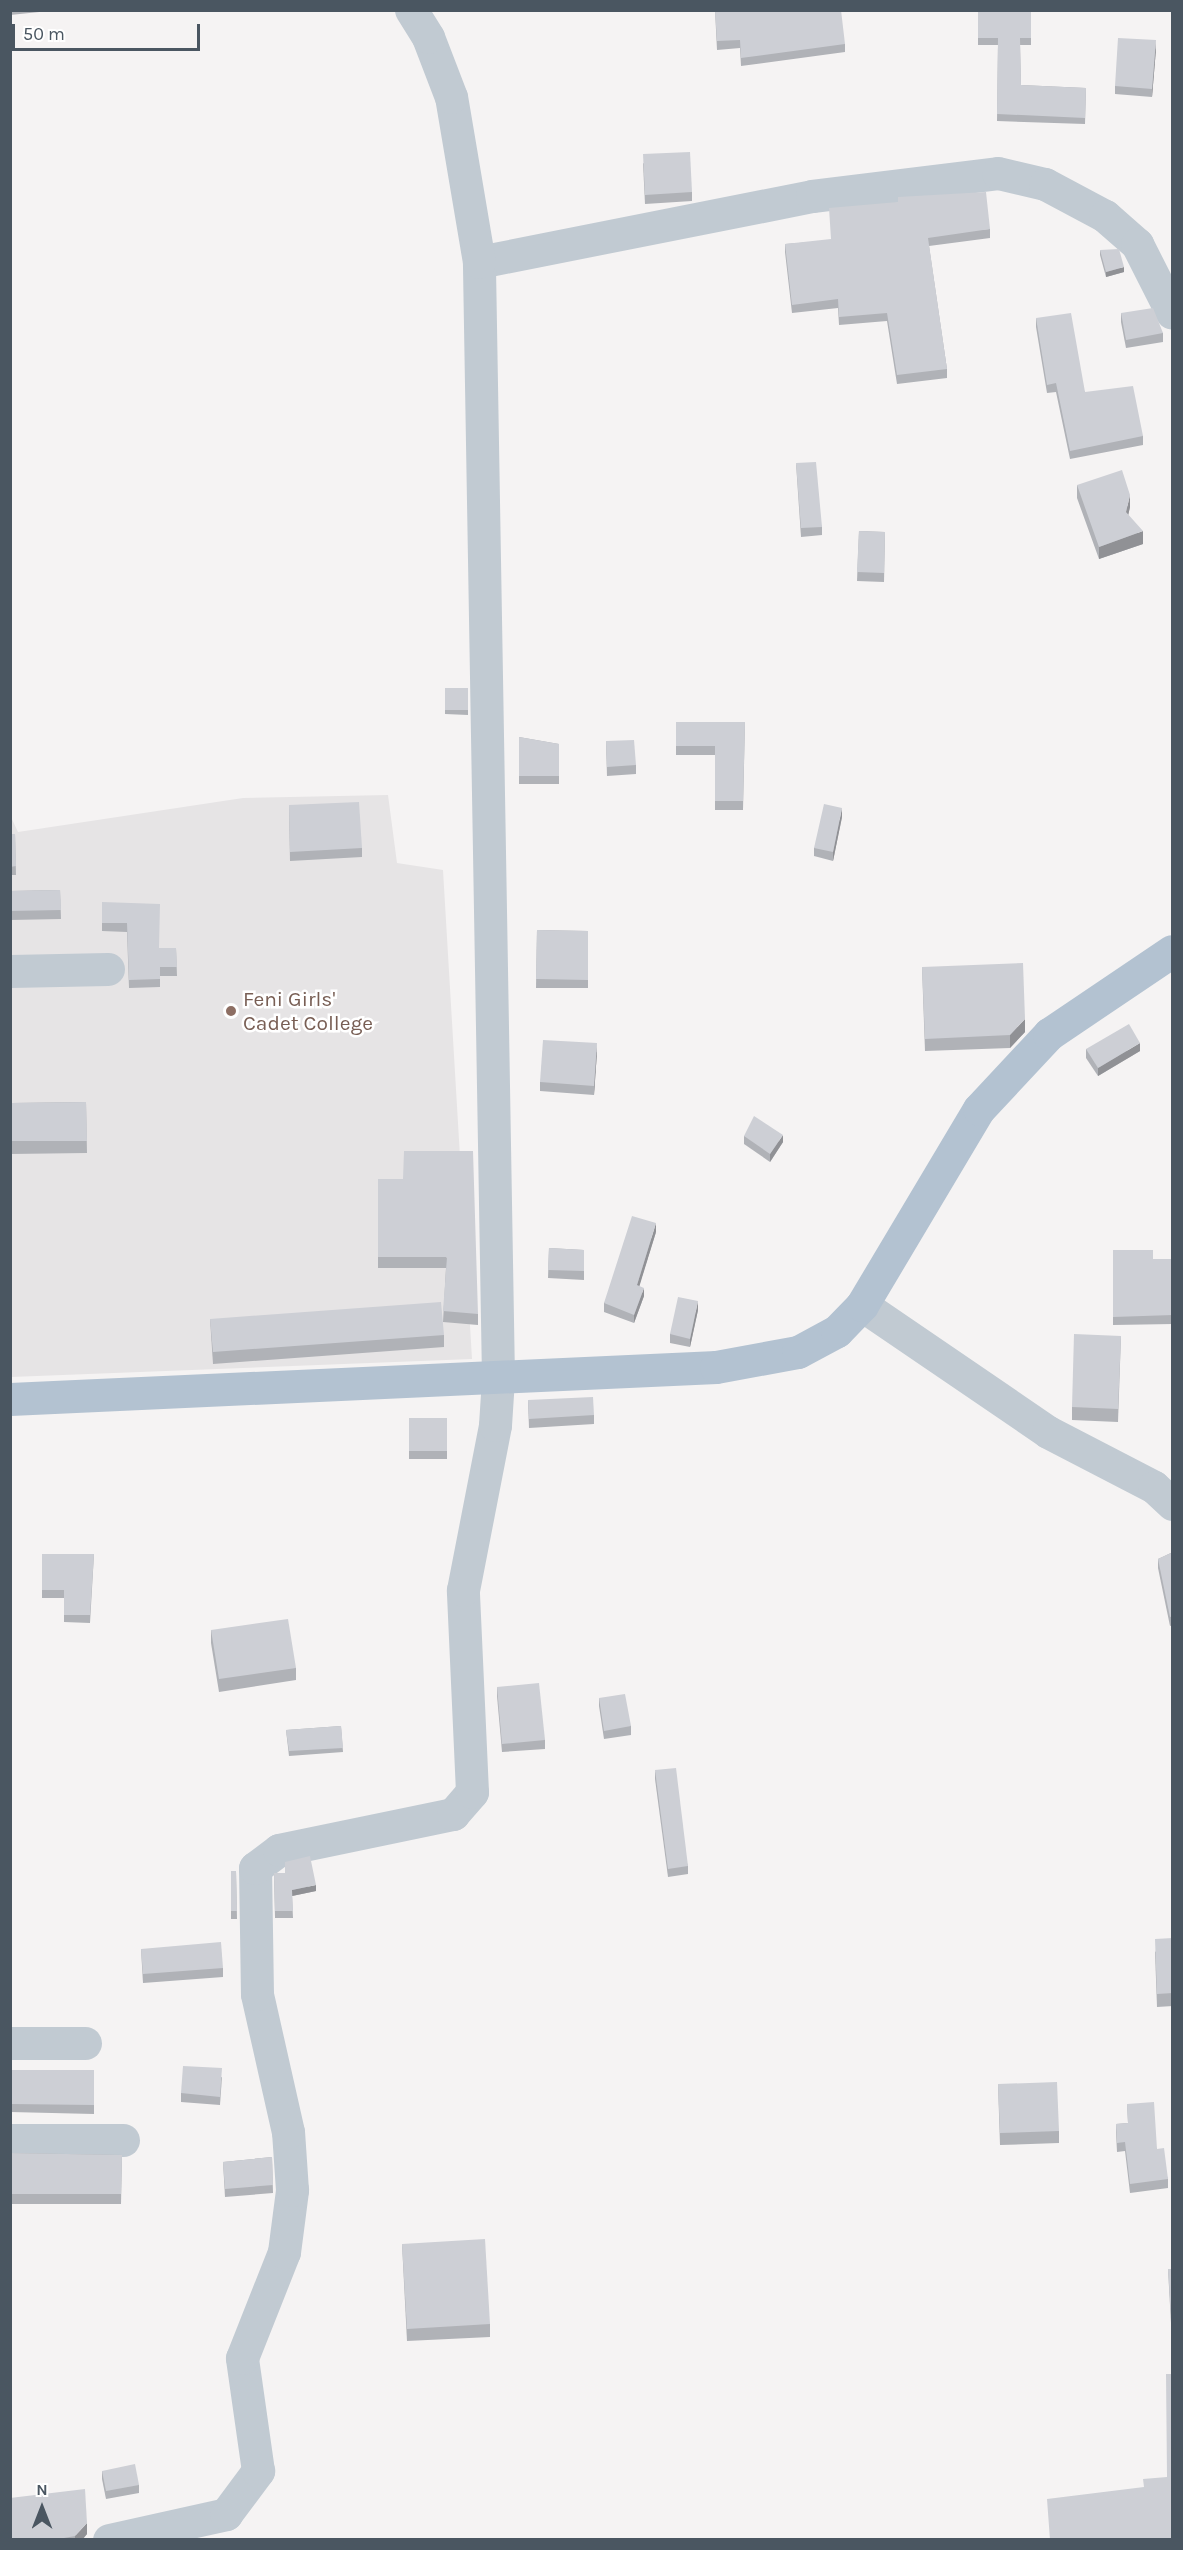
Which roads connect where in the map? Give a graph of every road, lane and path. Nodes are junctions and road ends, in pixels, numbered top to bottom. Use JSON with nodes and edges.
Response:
{"nodes":[{"id":1,"x":411,"y":10,"type":"edge"},
{"id":2,"x":479,"y":262,"type":"junction"},
{"id":3,"x":1173,"y":314,"type":"edge"},
{"id":4,"x":1173,"y":951,"type":"edge"},
{"id":5,"x":108,"y":969,"type":"dead end"},
{"id":6,"x":10,"y":970,"type":"edge"},
{"id":7,"x":862,"y":1305,"type":"junction"},
{"id":8,"x":498,"y":1378,"type":"junction"},
{"id":9,"x":10,"y":1399,"type":"edge"},
{"id":10,"x":1173,"y":1504,"type":"edge"},
{"id":11,"x":10,"y":2043,"type":"edge"},
{"id":12,"x":85,"y":2043,"type":"dead end"},
{"id":13,"x":10,"y":2140,"type":"edge"},
{"id":14,"x":123,"y":2140,"type":"dead end"},
{"id":15,"x":109,"y":2540,"type":"edge"}],
"edges":[{"from":1,"to":2,"type":"street"},
{"from":2,"to":3,"type":"street"},
{"from":2,"to":8,"type":"street"},
{"from":4,"to":7,"type":"main road"},
{"from":5,"to":6,"type":"street"},
{"from":7,"to":8,"type":"main road"},
{"from":7,"to":10,"type":"street"},
{"from":8,"to":9,"type":"main road"},
{"from":8,"to":15,"type":"street"},
{"from":11,"to":12,"type":"street"},
{"from":13,"to":14,"type":"street"}]}
